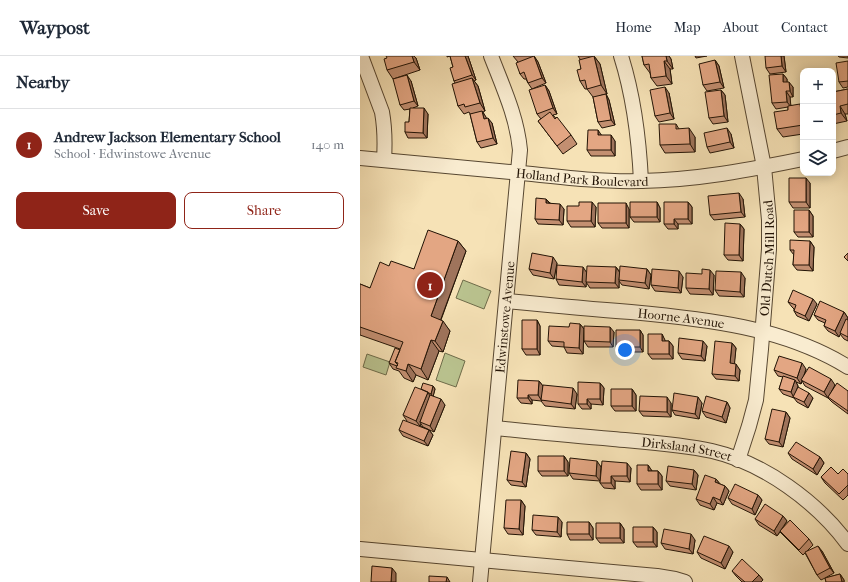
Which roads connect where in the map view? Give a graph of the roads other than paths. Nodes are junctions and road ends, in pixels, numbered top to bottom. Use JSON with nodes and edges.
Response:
{"nodes":[{"id":1,"x":360,"y":56,"type":"edge"},
{"id":2,"x":491,"y":56,"type":"edge"},
{"id":3,"x":621,"y":56,"type":"edge"},
{"id":4,"x":742,"y":56,"type":"edge"},
{"id":5,"x":848,"y":147,"type":"edge"},
{"id":6,"x":836,"y":150,"type":"edge"},
{"id":7,"x":360,"y":158,"type":"edge"},
{"id":8,"x":384,"y":160,"type":"junction"},
{"id":9,"x":800,"y":160,"type":"edge"},
{"id":10,"x":764,"y":167,"type":"junction"},
{"id":11,"x":518,"y":173,"type":"junction"},
{"id":12,"x":641,"y":181,"type":"junction"},
{"id":13,"x":506,"y":301,"type":"junction"},
{"id":14,"x":763,"y":332,"type":"junction"},
{"id":15,"x":848,"y":367,"type":"edge"},
{"id":16,"x":495,"y":428,"type":"junction"},
{"id":17,"x":738,"y":460,"type":"junction"},
{"id":18,"x":848,"y":544,"type":"edge"},
{"id":19,"x":360,"y":549,"type":"edge"},
{"id":20,"x":482,"y":560,"type":"junction"},
{"id":21,"x":480,"y":582,"type":"edge"},
{"id":22,"x":685,"y":582,"type":"edge"}],
"edges":[{"from":1,"to":8,"type":"street"},
{"from":2,"to":11,"type":"street","name":"Edwinstowe Avenue"},
{"from":3,"to":12,"type":"street"},
{"from":4,"to":10,"type":"street","name":"Old Dutch Mill Road"},
{"from":5,"to":6,"type":"street"},
{"from":7,"to":8,"type":"street","name":"Holland Park Boulevard"},
{"from":8,"to":11,"type":"street","name":"Holland Park Boulevard"},
{"from":9,"to":10,"type":"street","name":"Holland Park Boulevard"},
{"from":10,"to":12,"type":"street","name":"Holland Park Boulevard"},
{"from":10,"to":14,"type":"street","name":"Old Dutch Mill Road"},
{"from":11,"to":12,"type":"street","name":"Holland Park Boulevard"},
{"from":11,"to":13,"type":"street","name":"Edwinstowe Avenue"},
{"from":13,"to":14,"type":"street","name":"Hoorne Avenue"},
{"from":13,"to":16,"type":"street","name":"Edwinstowe Avenue"},
{"from":14,"to":15,"type":"street","name":"Hoorne Avenue"},
{"from":14,"to":17,"type":"street","name":"Old Dutch Mill Road"},
{"from":16,"to":17,"type":"street","name":"Dirksland Street"},
{"from":16,"to":20,"type":"street","name":"Edwinstowe Avenue"},
{"from":17,"to":18,"type":"street","name":"Dirksland Street"},
{"from":19,"to":20,"type":"street"},
{"from":20,"to":21,"type":"street","name":"Edwinstowe Avenue"},
{"from":20,"to":22,"type":"street"}]}
